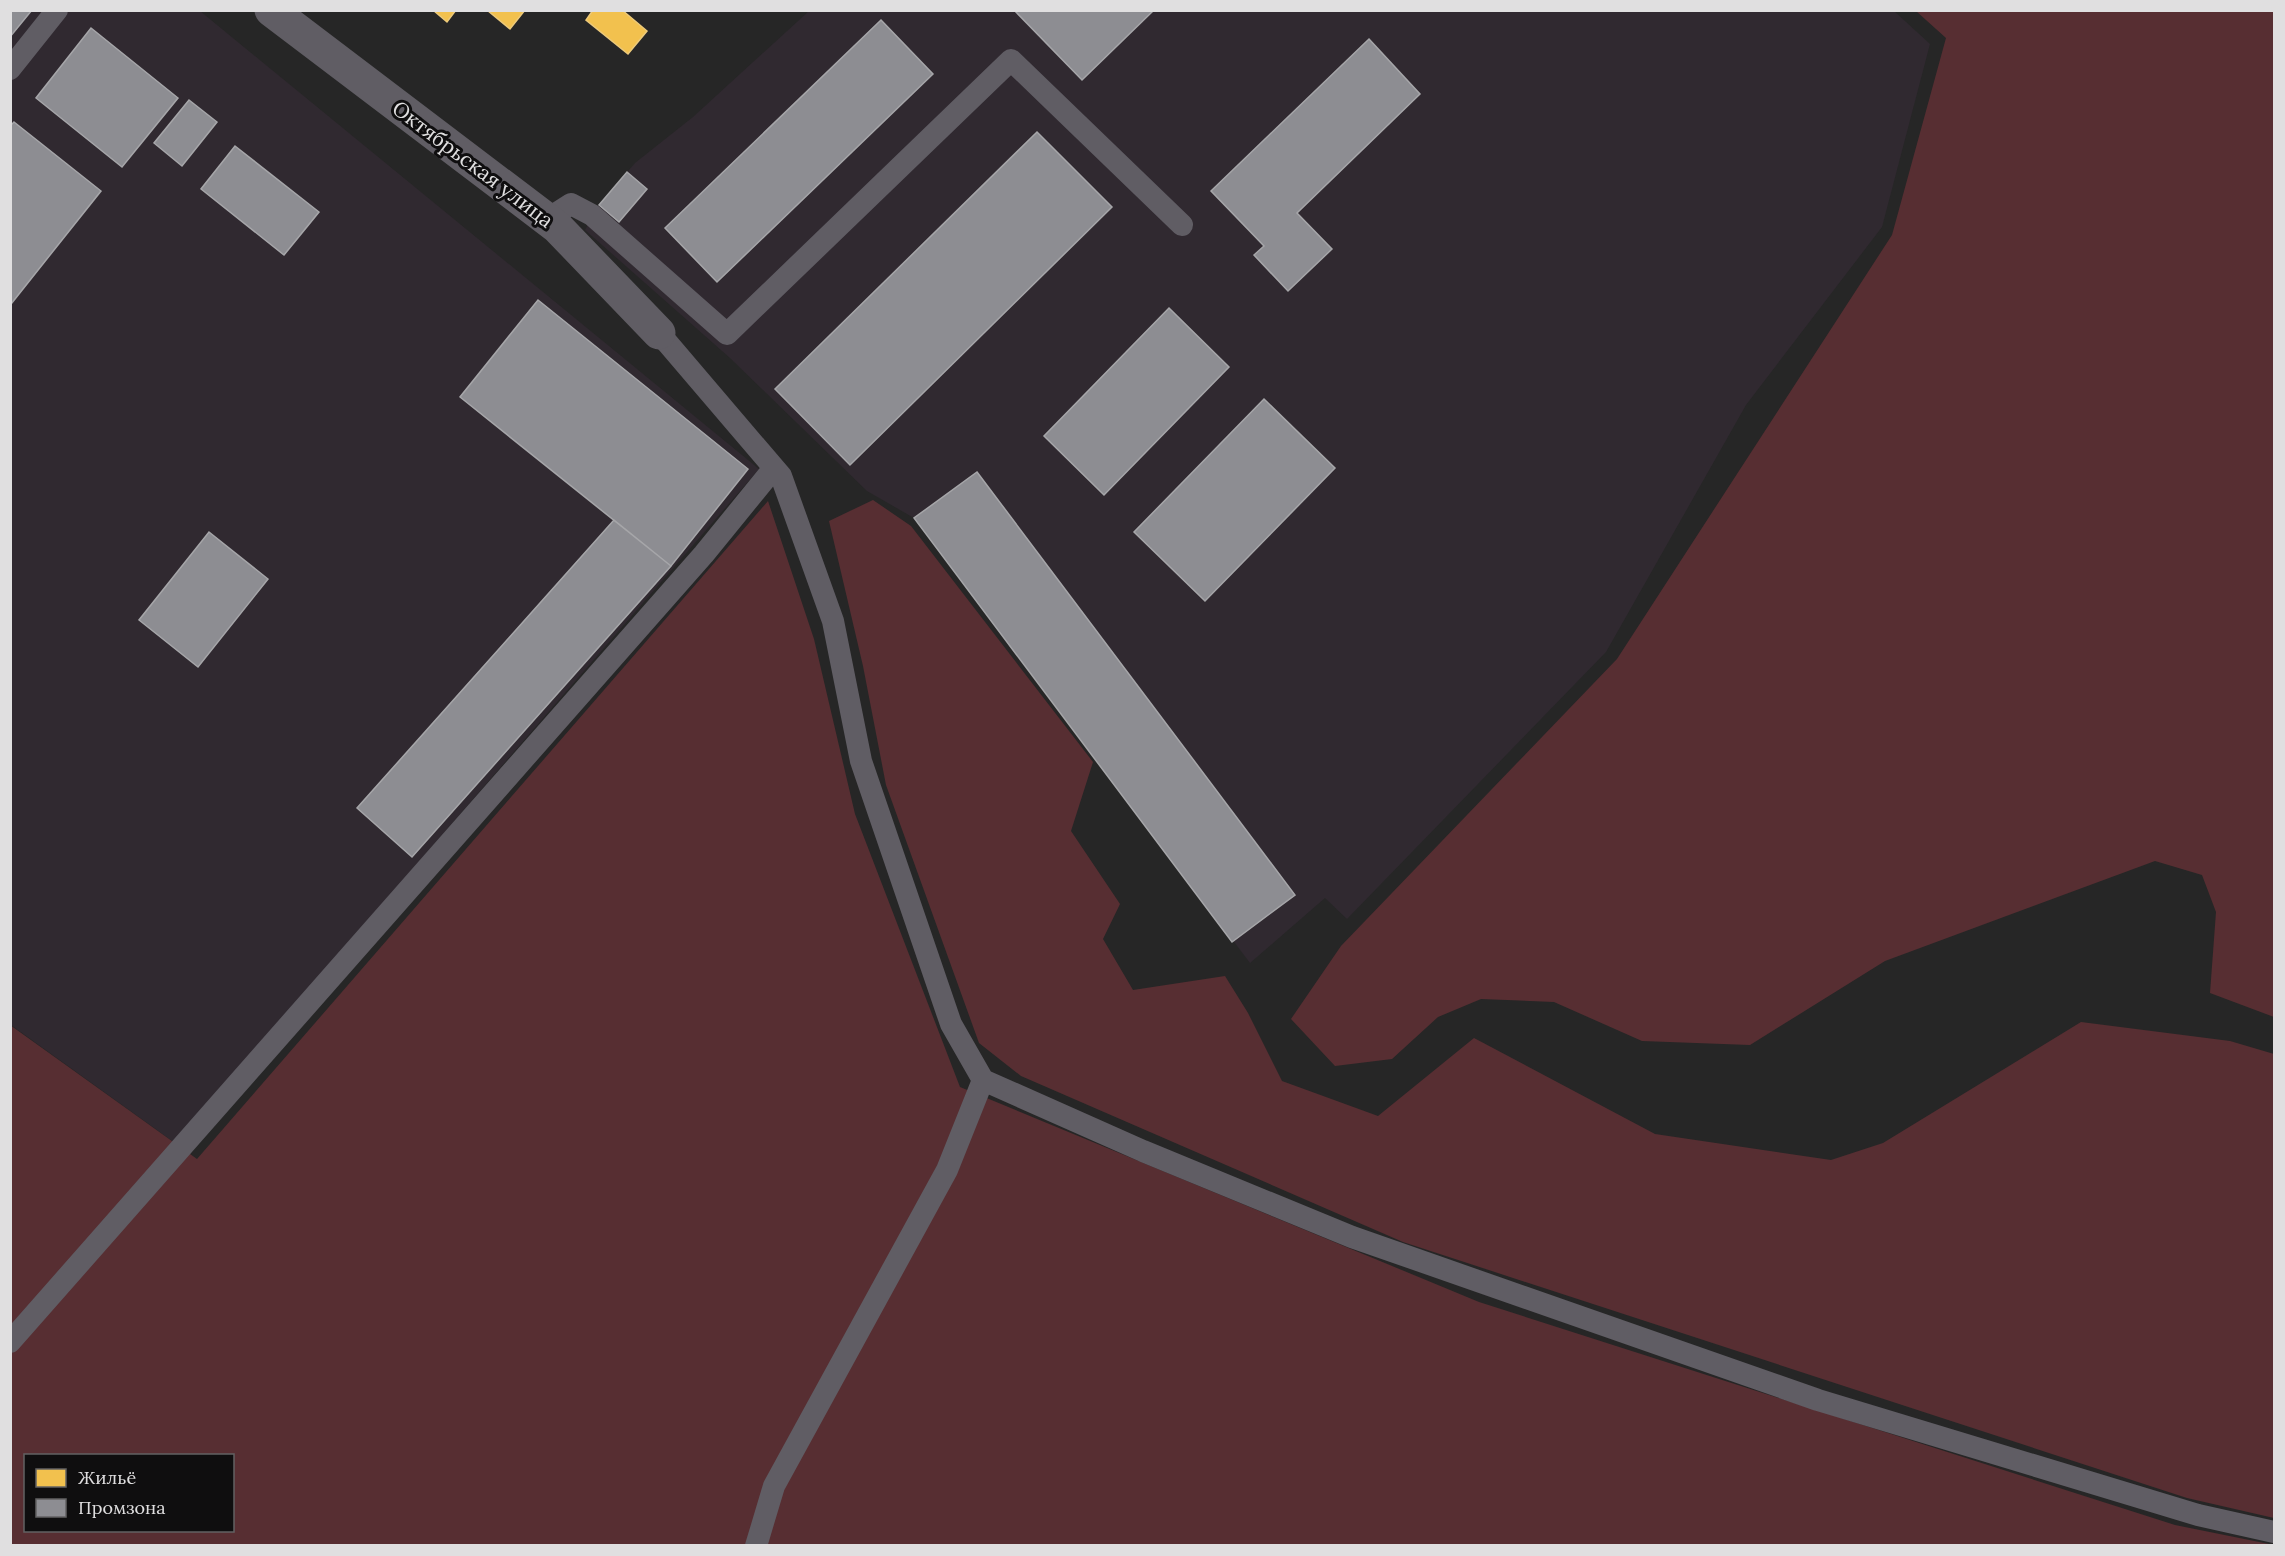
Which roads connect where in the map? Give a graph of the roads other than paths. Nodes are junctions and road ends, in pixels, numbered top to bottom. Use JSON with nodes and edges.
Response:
{"nodes":[{"id":1,"x":57,"y":10,"type":"edge"},
{"id":2,"x":272,"y":10,"type":"edge"},
{"id":3,"x":10,"y":69,"type":"edge"},
{"id":4,"x":546,"y":219,"type":"junction"},
{"id":5,"x":1182,"y":225,"type":"dead end"},
{"id":6,"x":659,"y":333,"type":"joint"},
{"id":7,"x":774,"y":468,"type":"junction"},
{"id":8,"x":983,"y":1080,"type":"junction"},
{"id":9,"x":10,"y":1342,"type":"edge"},
{"id":10,"x":2274,"y":1532,"type":"edge"},
{"id":11,"x":756,"y":1545,"type":"edge"}],
"edges":[{"from":1,"to":3,"type":"lane"},
{"from":2,"to":4,"type":"street","name":"Октябрьская улица"},
{"from":4,"to":5,"type":"lane"},
{"from":4,"to":6,"type":"street","name":"Октябрьская улица"},
{"from":6,"to":7,"type":"lane"},
{"from":7,"to":8,"type":"lane"},
{"from":7,"to":9,"type":"lane"},
{"from":8,"to":10,"type":"lane"},
{"from":8,"to":11,"type":"lane"}]}
